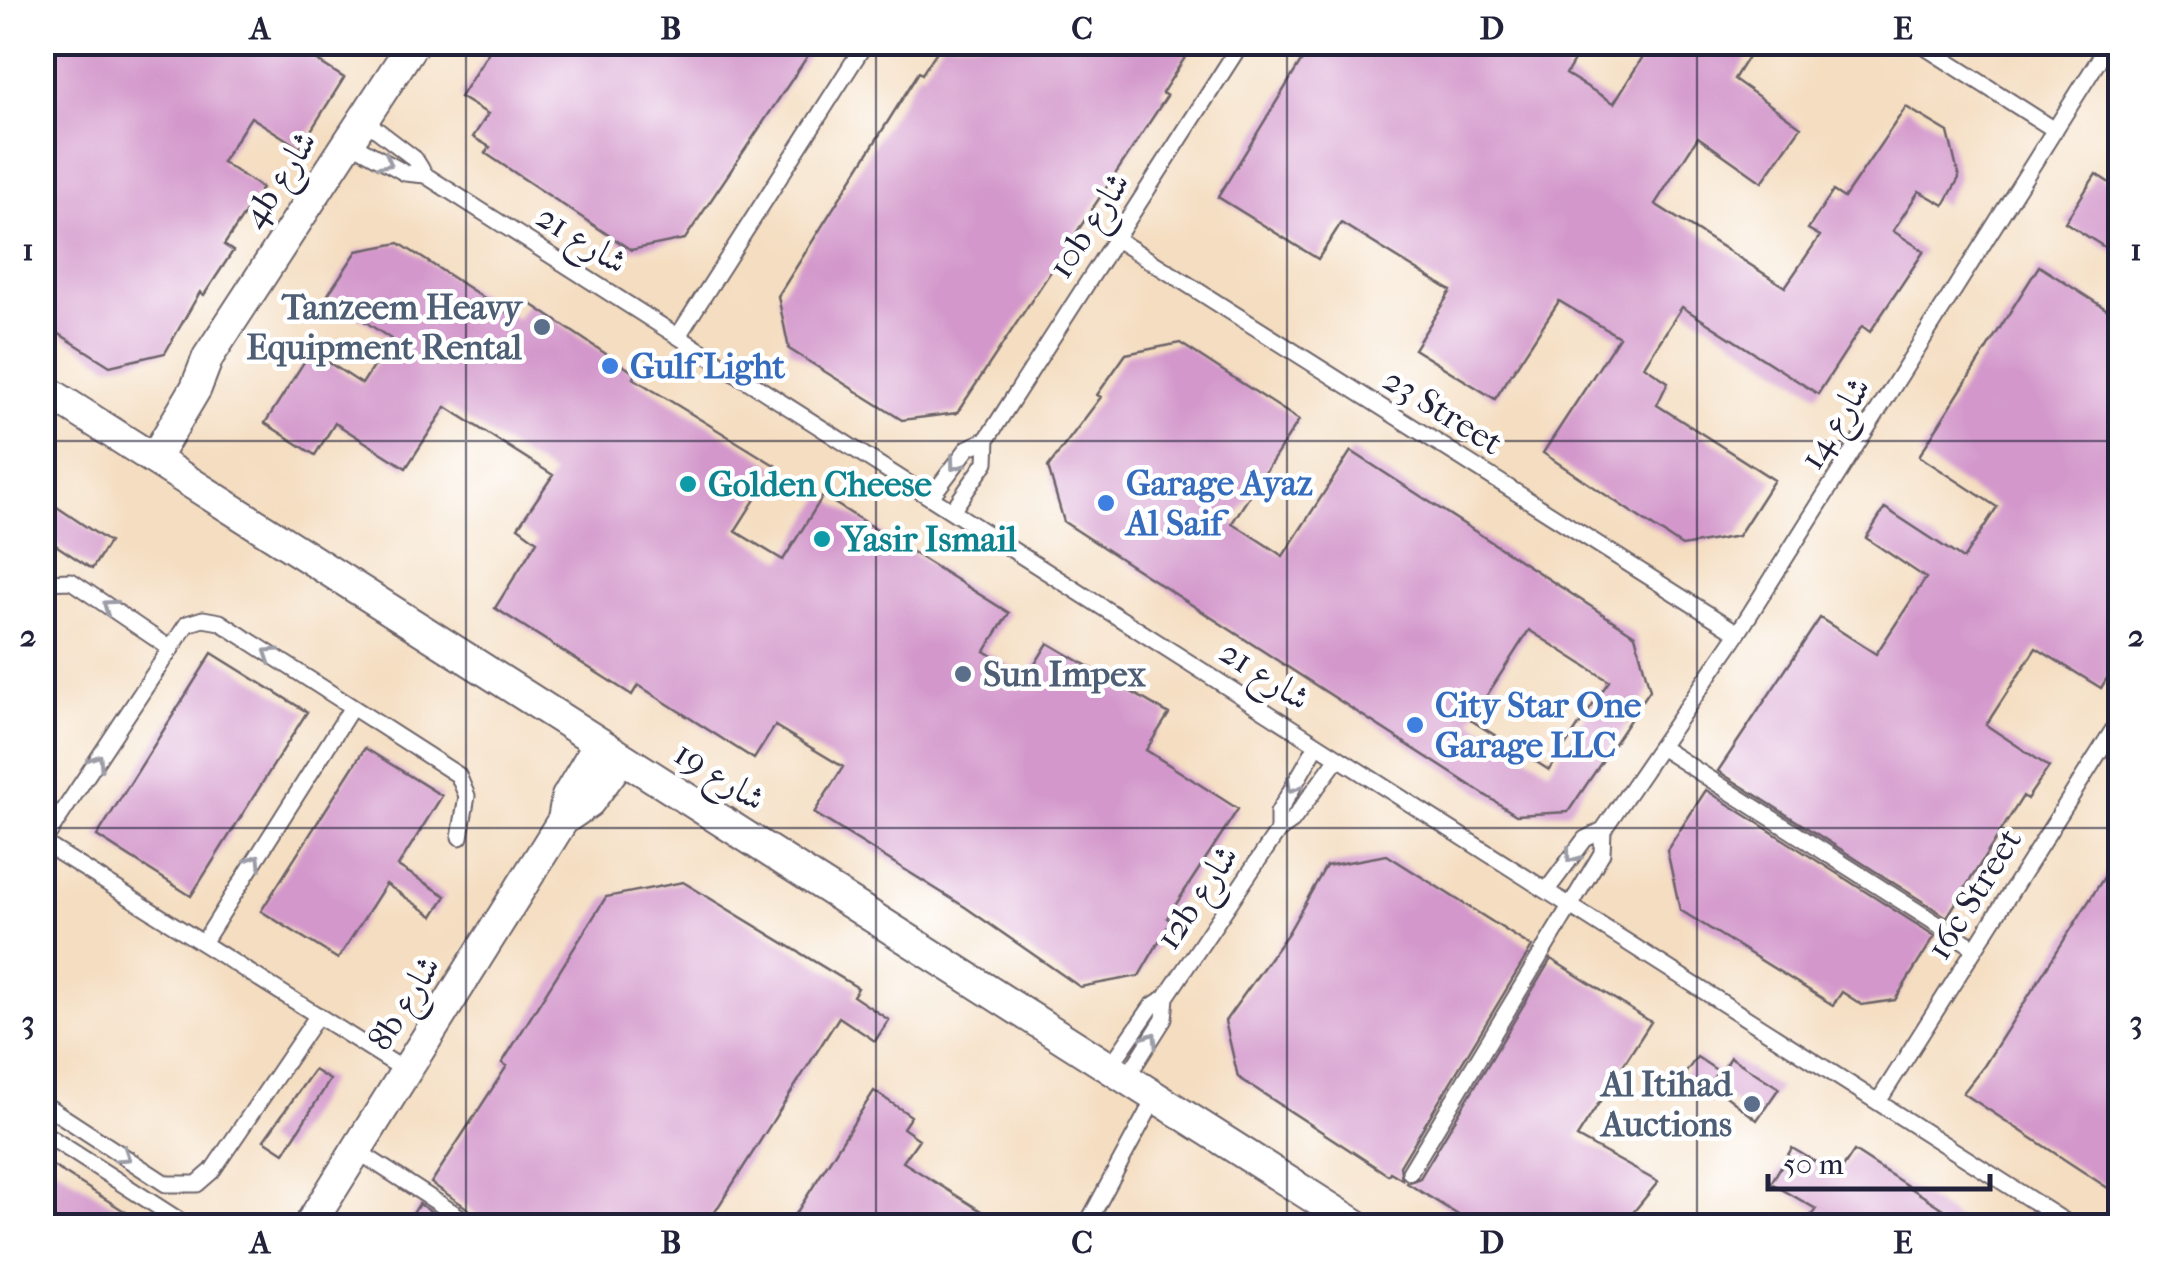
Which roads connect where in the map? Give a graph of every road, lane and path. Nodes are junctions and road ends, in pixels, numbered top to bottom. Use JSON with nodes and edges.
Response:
{"nodes":[{"id":1,"x":414,"y":42,"type":"edge"},
{"id":2,"x":866,"y":42,"type":"edge"},
{"id":3,"x":1242,"y":42,"type":"edge"},
{"id":4,"x":1917,"y":42,"type":"edge"},
{"id":5,"x":2110,"y":42,"type":"edge"},
{"id":6,"x":2055,"y":130,"type":"junction"},
{"id":7,"x":356,"y":131,"type":"junction"},
{"id":8,"x":425,"y":175,"type":"junction"},
{"id":9,"x":1116,"y":239,"type":"junction"},
{"id":10,"x":678,"y":336,"type":"junction"},
{"id":11,"x":42,"y":388,"type":"edge"},
{"id":12,"x":987,"y":439,"type":"junction"},
{"id":13,"x":146,"y":453,"type":"junction"},
{"id":14,"x":931,"y":497,"type":"junction"},
{"id":15,"x":952,"y":511,"type":"junction"},
{"id":16,"x":42,"y":582,"type":"edge"},
{"id":17,"x":1738,"y":633,"type":"junction"},
{"id":18,"x":171,"y":649,"type":"junction"},
{"id":19,"x":352,"y":707,"type":"junction"},
{"id":20,"x":2120,"y":719,"type":"edge"},
{"id":21,"x":1317,"y":745,"type":"junction"},
{"id":22,"x":1660,"y":747,"type":"junction"},
{"id":23,"x":610,"y":751,"type":"junction"},
{"id":24,"x":1338,"y":758,"type":"junction"},
{"id":25,"x":1278,"y":830,"type":"junction"},
{"id":26,"x":1603,"y":830,"type":"junction"},
{"id":27,"x":460,"y":837,"type":"dead end"},
{"id":28,"x":43,"y":842,"type":"edge"},
{"id":29,"x":1546,"y":890,"type":"junction"},
{"id":30,"x":1570,"y":905,"type":"junction"},
{"id":31,"x":204,"y":944,"type":"junction"},
{"id":32,"x":1975,"y":948,"type":"junction"},
{"id":33,"x":318,"y":1015,"type":"junction"},
{"id":34,"x":406,"y":1071,"type":"junction"},
{"id":35,"x":1118,"y":1073,"type":"junction"},
{"id":36,"x":1156,"y":1098,"type":"junction"},
{"id":37,"x":1878,"y":1102,"type":"junction"},
{"id":38,"x":42,"y":1103,"type":"edge"},
{"id":39,"x":42,"y":1132,"type":"edge"},
{"id":40,"x":356,"y":1150,"type":"junction"},
{"id":41,"x":1410,"y":1172,"type":"dead end"},
{"id":42,"x":2067,"y":1225,"type":"edge"},
{"id":43,"x":188,"y":1226,"type":"edge"},
{"id":44,"x":309,"y":1226,"type":"edge"},
{"id":45,"x":474,"y":1226,"type":"edge"},
{"id":46,"x":1086,"y":1226,"type":"edge"},
{"id":47,"x":1358,"y":1226,"type":"edge"}],
"edges":[{"from":1,"to":7,"type":"street","name":"4b شارع"},
{"from":2,"to":10,"type":"lane"},
{"from":3,"to":9,"type":"lane","name":"10b شارع"},
{"from":4,"to":6,"type":"lane"},
{"from":5,"to":6,"type":"lane","name":"شارع 14"},
{"from":6,"to":17,"type":"lane","name":"شارع 14"},
{"from":7,"to":8,"type":"lane","name":"شارع 21"},
{"from":7,"to":8,"type":"lane","name":"شارع 21","one_way":true},
{"from":7,"to":13,"type":"street","name":"4b شارع"},
{"from":8,"to":10,"type":"lane","name":"شارع 21"},
{"from":9,"to":12,"type":"lane","name":"10b شارع"},
{"from":9,"to":17,"type":"lane","name":"23 Street"},
{"from":10,"to":14,"type":"lane","name":"شارع 21"},
{"from":11,"to":13,"type":"street","name":"شارع 19"},
{"from":12,"to":14,"type":"lane","name":"10b شارع","one_way":true},
{"from":12,"to":15,"type":"lane","name":"10b شارع"},
{"from":13,"to":23,"type":"street","name":"شارع 19"},
{"from":14,"to":15,"type":"lane","name":"شارع 21"},
{"from":15,"to":21,"type":"lane","name":"شارع 21"},
{"from":18,"to":16,"type":"lane","one_way":true},
{"from":17,"to":22,"type":"lane","name":"شارع 14"},
{"from":19,"to":18,"type":"lane","one_way":true},
{"from":28,"to":18,"type":"lane","one_way":true},
{"from":19,"to":27,"type":"lane"},
{"from":31,"to":19,"type":"lane","one_way":true},
{"from":20,"to":32,"type":"lane","name":"16c Street"},
{"from":21,"to":24,"type":"lane","name":"شارع 21"},
{"from":21,"to":25,"type":"lane","name":"12b شارع","one_way":true},
{"from":22,"to":26,"type":"lane","name":"شارع 14"},
{"from":22,"to":32,"type":"lane"},
{"from":23,"to":34,"type":"street","name":"8b شارع"},
{"from":23,"to":35,"type":"street","name":"شارع 19"},
{"from":24,"to":25,"type":"lane","name":"12b شارع"},
{"from":24,"to":29,"type":"lane","name":"شارع 21"},
{"from":25,"to":35,"type":"lane","name":"12b شارع"},
{"from":26,"to":29,"type":"lane","name":"شارع 14","one_way":true},
{"from":26,"to":30,"type":"lane","name":"شارع 14"},
{"from":28,"to":31,"type":"lane"},
{"from":29,"to":30,"type":"lane","name":"شارع 21"},
{"from":30,"to":37,"type":"lane","name":"شارع 21"},
{"from":30,"to":41,"type":"lane","name":"شارع 14"},
{"from":31,"to":33,"type":"lane"},
{"from":32,"to":37,"type":"lane","name":"16c Street"},
{"from":33,"to":34,"type":"lane"},
{"from":38,"to":33,"type":"lane","one_way":true},
{"from":34,"to":40,"type":"street","name":"8b شارع"},
{"from":35,"to":36,"type":"street","name":"شارع 19"},
{"from":36,"to":46,"type":"lane"},
{"from":36,"to":47,"type":"street","name":"شارع 19"},
{"from":37,"to":42,"type":"lane","name":"شارع 21"},
{"from":39,"to":43,"type":"lane"},
{"from":40,"to":44,"type":"street","name":"8b شارع"},
{"from":40,"to":45,"type":"lane"}]}
